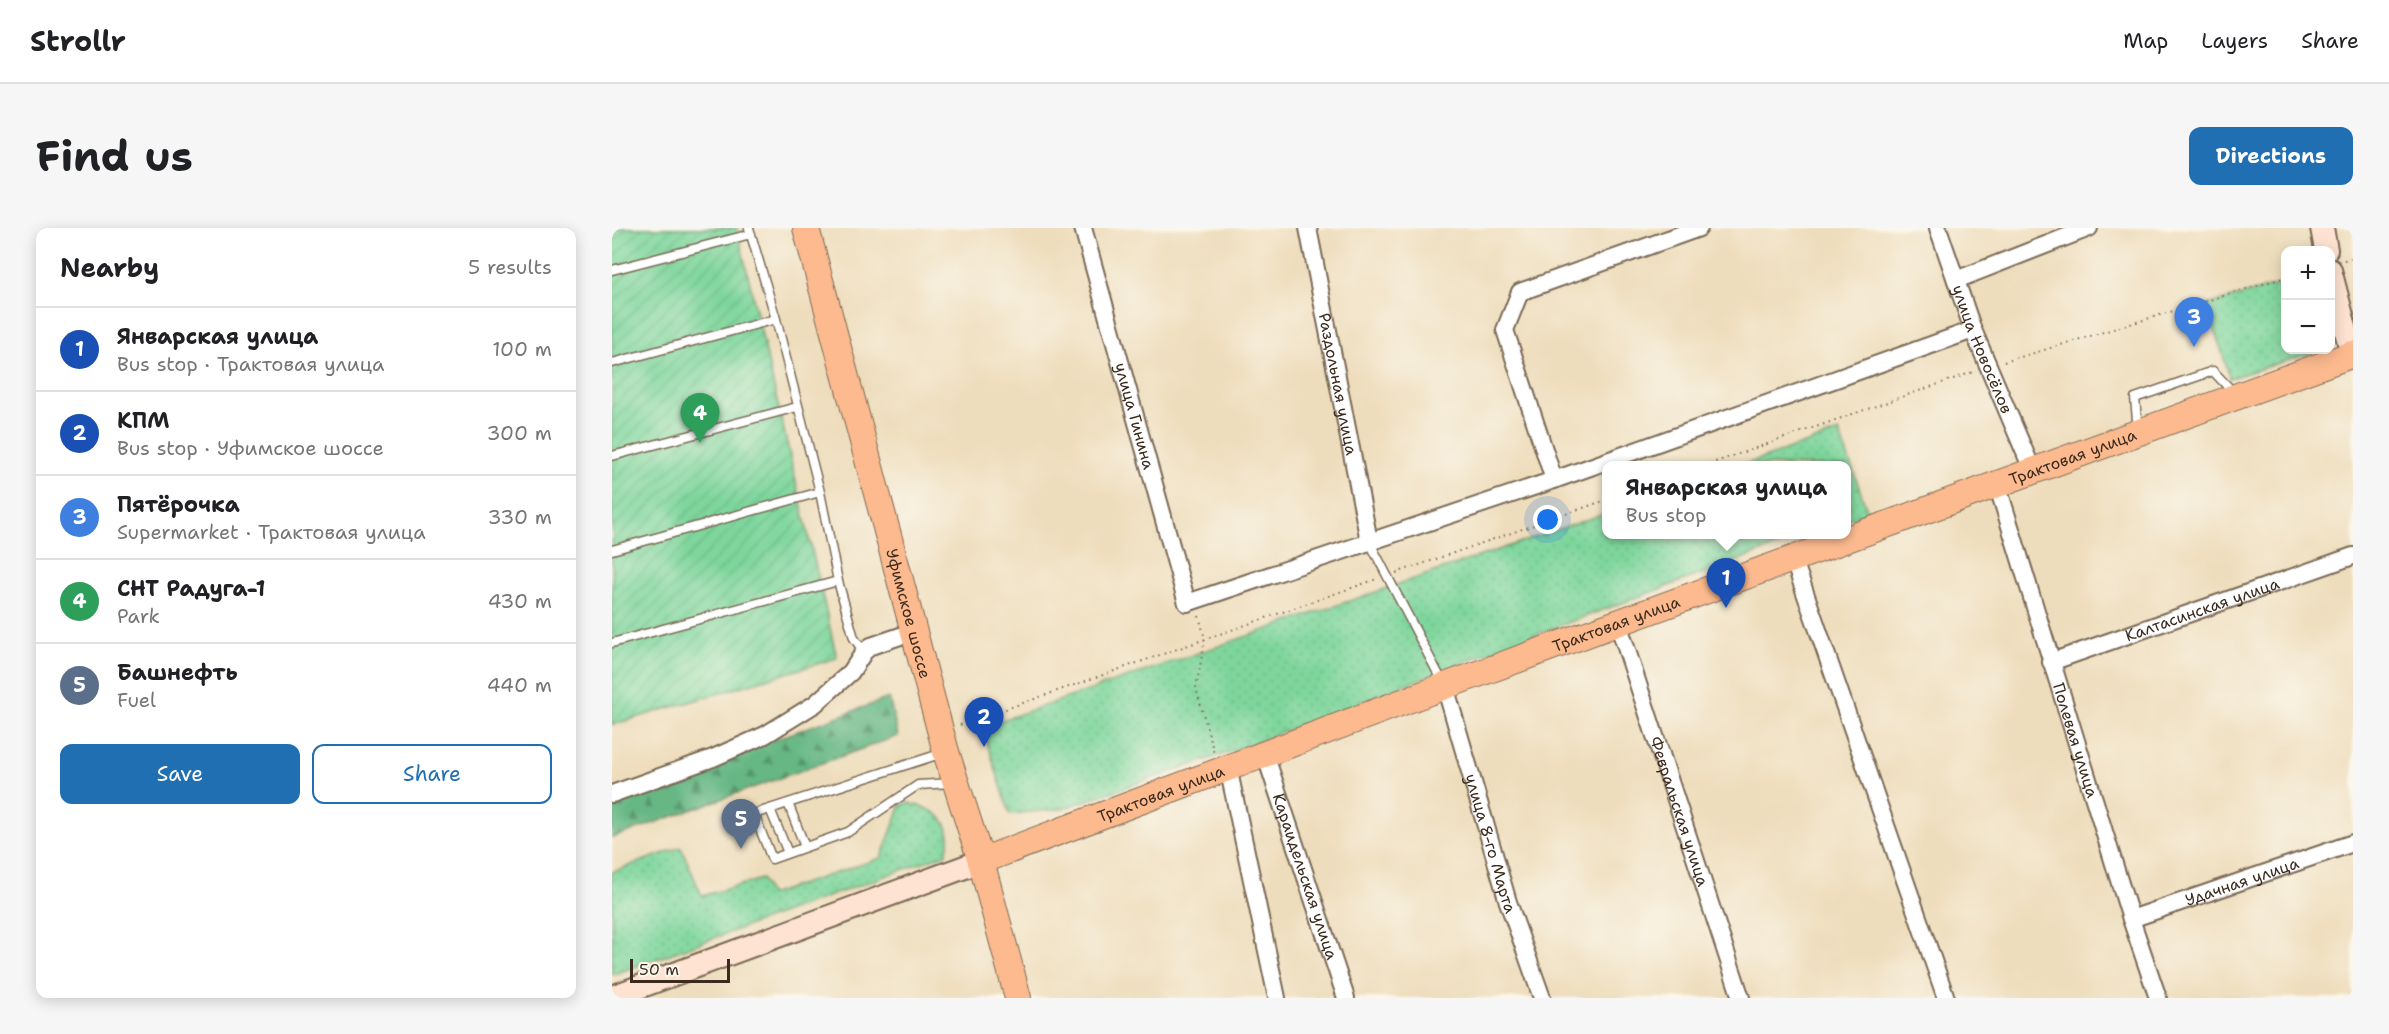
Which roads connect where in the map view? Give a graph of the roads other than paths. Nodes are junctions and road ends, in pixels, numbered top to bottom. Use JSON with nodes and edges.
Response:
{"nodes":[{"id":1,"x":806,"y":228,"type":"edge"},
{"id":2,"x":1083,"y":228,"type":"edge"},
{"id":3,"x":1308,"y":228,"type":"edge"},
{"id":4,"x":1699,"y":228,"type":"edge"},
{"id":5,"x":1938,"y":228,"type":"edge"},
{"id":6,"x":2089,"y":228,"type":"edge"},
{"id":7,"x":2322,"y":228,"type":"edge"},
{"id":8,"x":750,"y":231,"type":"edge"},
{"id":9,"x":2325,"y":246,"type":"edge"},
{"id":10,"x":612,"y":270,"type":"edge"},
{"id":11,"x":1956,"y":280,"type":"junction"},
{"id":12,"x":2335,"y":285,"type":"edge"},
{"id":13,"x":776,"y":319,"type":"junction"},
{"id":14,"x":1973,"y":330,"type":"junction"},
{"id":15,"x":2353,"y":354,"type":"edge"},
{"id":16,"x":612,"y":363,"type":"edge"},
{"id":17,"x":2236,"y":396,"type":"junction"},
{"id":18,"x":797,"y":407,"type":"junction"},
{"id":19,"x":2138,"y":434,"type":"junction"},
{"id":20,"x":612,"y":456,"type":"edge"},
{"id":21,"x":1607,"y":461,"type":"edge"},
{"id":22,"x":1602,"y":463,"type":"edge"},
{"id":23,"x":2032,"y":469,"type":"junction"},
{"id":24,"x":1554,"y":480,"type":"junction"},
{"id":25,"x":1997,"y":484,"type":"junction"},
{"id":26,"x":820,"y":492,"type":"junction"},
{"id":27,"x":1851,"y":537,"type":"edge"},
{"id":28,"x":1845,"y":539,"type":"edge"},
{"id":29,"x":1369,"y":541,"type":"junction"},
{"id":30,"x":612,"y":550,"type":"edge"},
{"id":31,"x":2353,"y":556,"type":"edge"},
{"id":32,"x":1793,"y":558,"type":"junction"},
{"id":33,"x":838,"y":581,"type":"junction"},
{"id":34,"x":1618,"y":623,"type":"junction"},
{"id":35,"x":915,"y":631,"type":"junction"},
{"id":36,"x":612,"y":643,"type":"edge"},
{"id":37,"x":864,"y":652,"type":"junction"},
{"id":38,"x":2051,"y":662,"type":"junction"},
{"id":39,"x":1445,"y":686,"type":"junction"},
{"id":40,"x":944,"y":742,"type":"junction"},
{"id":41,"x":1265,"y":754,"type":"junction"},
{"id":42,"x":1223,"y":768,"type":"junction"},
{"id":43,"x":956,"y":782,"type":"junction"},
{"id":44,"x":612,"y":794,"type":"edge"},
{"id":45,"x":788,"y":802,"type":"junction"},
{"id":46,"x":770,"y":809,"type":"junction"},
{"id":47,"x":2353,"y":843,"type":"edge"},
{"id":48,"x":805,"y":848,"type":"junction"},
{"id":49,"x":788,"y":853,"type":"junction"},
{"id":50,"x":981,"y":861,"type":"junction"},
{"id":51,"x":2131,"y":919,"type":"junction"},
{"id":52,"x":612,"y":997,"type":"edge"},
{"id":53,"x":1018,"y":998,"type":"edge"},
{"id":54,"x":1277,"y":998,"type":"edge"},
{"id":55,"x":1346,"y":998,"type":"edge"},
{"id":56,"x":1542,"y":998,"type":"edge"},
{"id":57,"x":1741,"y":998,"type":"edge"},
{"id":58,"x":1946,"y":998,"type":"edge"},
{"id":59,"x":2158,"y":998,"type":"edge"}],
"edges":[{"from":1,"to":35,"type":"main road","name":"Уфимское шоссе"},
{"from":2,"to":29,"type":"street","name":"улица Гинина"},
{"from":3,"to":29,"type":"street","name":"Раздольная улица"},
{"from":4,"to":24,"type":"street"},
{"from":5,"to":11,"type":"street","name":"улица Новосёлов"},
{"from":6,"to":11,"type":"street"},
{"from":7,"to":9,"type":"main road"},
{"from":8,"to":10,"type":"lane"},
{"from":8,"to":13,"type":"lane"},
{"from":11,"to":14,"type":"street","name":"улица Новосёлов"},
{"from":12,"to":15,"type":"main road"},
{"from":13,"to":16,"type":"lane"},
{"from":13,"to":18,"type":"lane"},
{"from":14,"to":21,"type":"street"},
{"from":14,"to":23,"type":"street","name":"улица Новосёлов"},
{"from":15,"to":17,"type":"main road","name":"Трактовая улица"},
{"from":17,"to":19,"type":"main road","name":"Трактовая улица"},
{"from":17,"to":19,"type":"lane"},
{"from":18,"to":20,"type":"lane"},
{"from":18,"to":26,"type":"lane"},
{"from":19,"to":23,"type":"main road","name":"Трактовая улица"},
{"from":22,"to":24,"type":"street"},
{"from":23,"to":25,"type":"main road","name":"Трактовая улица"},
{"from":24,"to":29,"type":"street"},
{"from":25,"to":27,"type":"main road","name":"Трактовая улица"},
{"from":25,"to":38,"type":"street","name":"Полевая улица"},
{"from":26,"to":30,"type":"lane"},
{"from":26,"to":33,"type":"lane"},
{"from":28,"to":32,"type":"main road","name":"Трактовая улица"},
{"from":29,"to":39,"type":"lane"},
{"from":31,"to":38,"type":"street","name":"Калтасинская улица"},
{"from":32,"to":34,"type":"main road","name":"Трактовая улица"},
{"from":32,"to":58,"type":"street"},
{"from":33,"to":36,"type":"lane"},
{"from":33,"to":37,"type":"lane"},
{"from":34,"to":39,"type":"main road","name":"Трактовая улица"},
{"from":34,"to":57,"type":"street","name":"Февральская улица"},
{"from":35,"to":37,"type":"street"},
{"from":35,"to":40,"type":"main road","name":"Уфимское шоссе"},
{"from":37,"to":44,"type":"street"},
{"from":38,"to":51,"type":"street","name":"Полевая улица"},
{"from":39,"to":41,"type":"main road","name":"Трактовая улица"},
{"from":39,"to":56,"type":"street","name":"улица 8-го Марта"},
{"from":40,"to":43,"type":"main road","name":"Уфимское шоссе"},
{"from":40,"to":45,"type":"lane"},
{"from":41,"to":42,"type":"main road","name":"Трактовая улица"},
{"from":41,"to":55,"type":"street","name":"Караидельская улица"},
{"from":42,"to":50,"type":"main road","name":"Трактовая улица"},
{"from":42,"to":54,"type":"street"},
{"from":43,"to":48,"type":"lane"},
{"from":43,"to":50,"type":"main road","name":"Уфимское шоссе"},
{"from":45,"to":46,"type":"lane"},
{"from":45,"to":48,"type":"lane"},
{"from":46,"to":49,"type":"lane"},
{"from":46,"to":49,"type":"lane"},
{"from":47,"to":51,"type":"street","name":"Удачная улица"},
{"from":48,"to":49,"type":"lane"},
{"from":50,"to":52,"type":"main road"},
{"from":50,"to":53,"type":"main road","name":"Уфимское шоссе"},
{"from":51,"to":59,"type":"street","name":"Полевая улица"}]}
